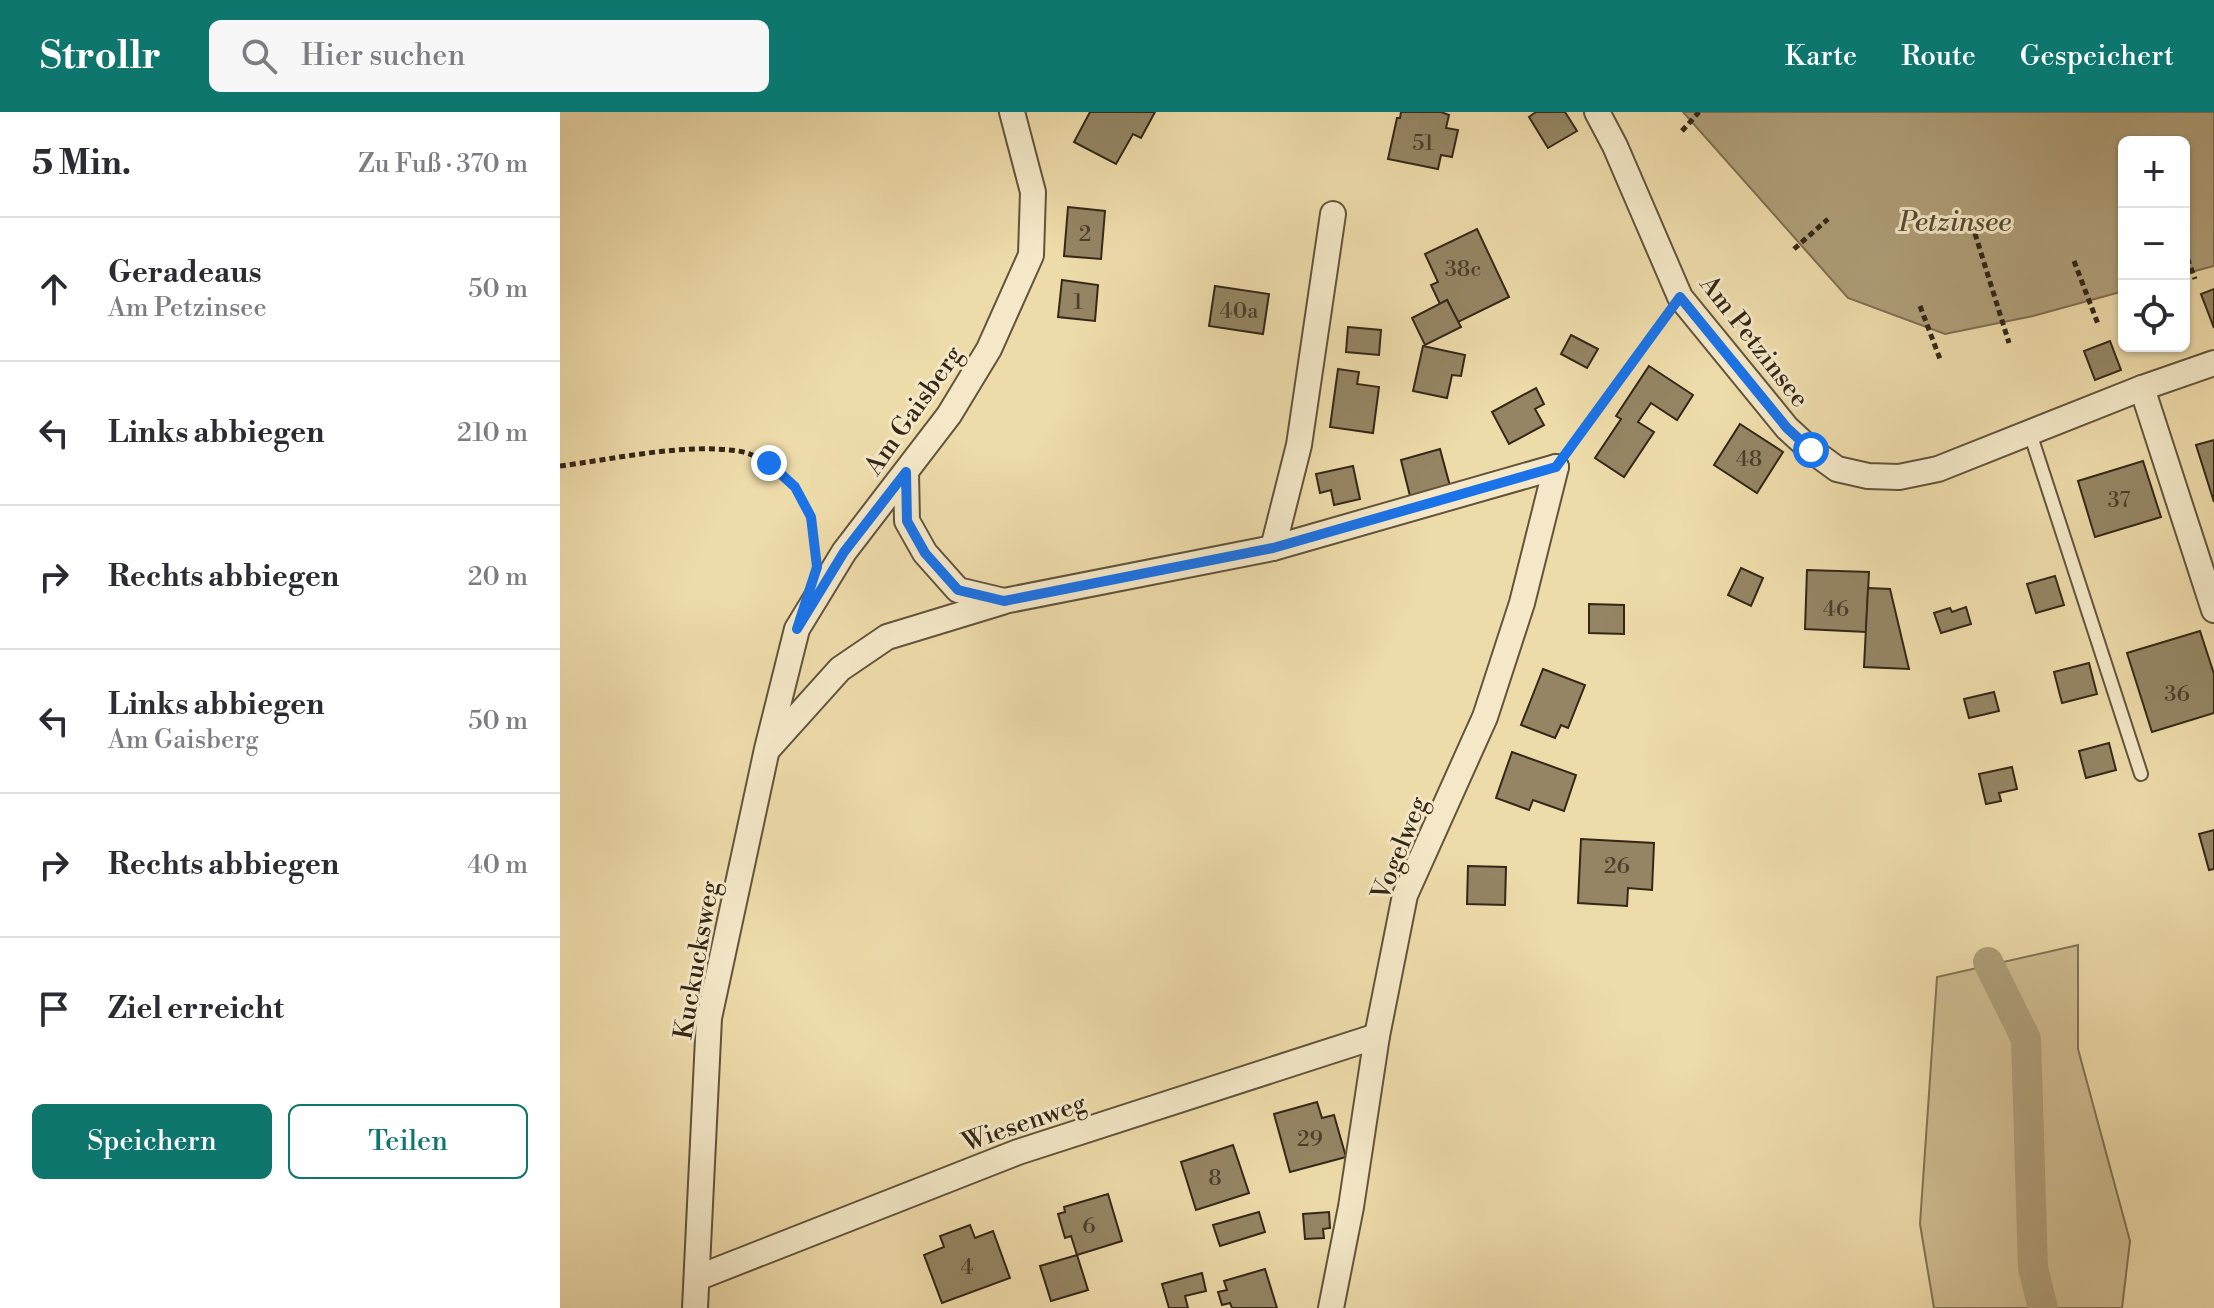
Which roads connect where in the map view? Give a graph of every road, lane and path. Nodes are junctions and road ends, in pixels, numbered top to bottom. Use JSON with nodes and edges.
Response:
{"nodes":[{"id":1,"x":1012,"y":112,"type":"edge"},
{"id":2,"x":1597,"y":112,"type":"edge"},
{"id":3,"x":1699,"y":112,"type":"edge"},
{"id":4,"x":1682,"y":131,"type":"dead end"},
{"id":5,"x":1333,"y":214,"type":"dead end"},
{"id":6,"x":1828,"y":219,"type":"dead end"},
{"id":7,"x":1972,"y":224,"type":"dead end"},
{"id":8,"x":1794,"y":249,"type":"dead end"},
{"id":9,"x":2074,"y":261,"type":"dead end"},
{"id":10,"x":2190,"y":265,"type":"edge"},
{"id":11,"x":2195,"y":279,"type":"dead end"},
{"id":12,"x":1680,"y":297,"type":"junction"},
{"id":13,"x":1920,"y":306,"type":"dead end"},
{"id":14,"x":2098,"y":324,"type":"dead end"},
{"id":15,"x":2009,"y":343,"type":"dead end"},
{"id":16,"x":1940,"y":359,"type":"dead end"},
{"id":17,"x":2214,"y":363,"type":"edge"},
{"id":18,"x":2142,"y":388,"type":"junction"},
{"id":19,"x":2030,"y":433,"type":"junction"},
{"id":20,"x":560,"y":466,"type":"edge"},
{"id":21,"x":1556,"y":467,"type":"junction"},
{"id":22,"x":906,"y":472,"type":"junction"},
{"id":23,"x":1273,"y":548,"type":"junction"},
{"id":24,"x":815,"y":555,"type":"dead end"},
{"id":25,"x":1004,"y":601,"type":"junction"},
{"id":26,"x":2214,"y":610,"type":"edge"},
{"id":27,"x":797,"y":629,"type":"joint"},
{"id":28,"x":767,"y":749,"type":"junction"},
{"id":29,"x":2141,"y":774,"type":"dead end"},
{"id":30,"x":1377,"y":1036,"type":"junction"},
{"id":31,"x":697,"y":1278,"type":"junction"},
{"id":32,"x":695,"y":1308,"type":"edge"},
{"id":33,"x":1331,"y":1308,"type":"edge"}],
"edges":[{"from":1,"to":22,"type":"street","name":"Am Gaisberg"},
{"from":2,"to":12,"type":"street","name":"Am Petzinsee"},
{"from":3,"to":4,"type":"path"},
{"from":5,"to":23,"type":"street"},
{"from":6,"to":8,"type":"path"},
{"from":7,"to":15,"type":"path"},
{"from":9,"to":14,"type":"path"},
{"from":10,"to":11,"type":"path"},
{"from":12,"to":19,"type":"street","name":"Am Petzinsee"},
{"from":12,"to":21,"type":"path"},
{"from":13,"to":16,"type":"path"},
{"from":17,"to":18,"type":"street","name":"Am Petzinsee"},
{"from":18,"to":19,"type":"street","name":"Am Petzinsee"},
{"from":18,"to":26,"type":"street"},
{"from":19,"to":29,"type":"lane"},
{"from":20,"to":24,"type":"path"},
{"from":21,"to":23,"type":"street"},
{"from":21,"to":30,"type":"street","name":"Vogelweg"},
{"from":22,"to":25,"type":"street"},
{"from":22,"to":27,"type":"street","name":"Am Gaisberg"},
{"from":23,"to":25,"type":"street"},
{"from":25,"to":28,"type":"street"},
{"from":27,"to":28,"type":"street","name":"Kuckucksweg"},
{"from":28,"to":31,"type":"street","name":"Kuckucksweg"},
{"from":30,"to":31,"type":"street","name":"Wiesenweg"},
{"from":30,"to":33,"type":"street","name":"Vogelweg"},
{"from":31,"to":32,"type":"street","name":"Kuckucksweg"}]}
